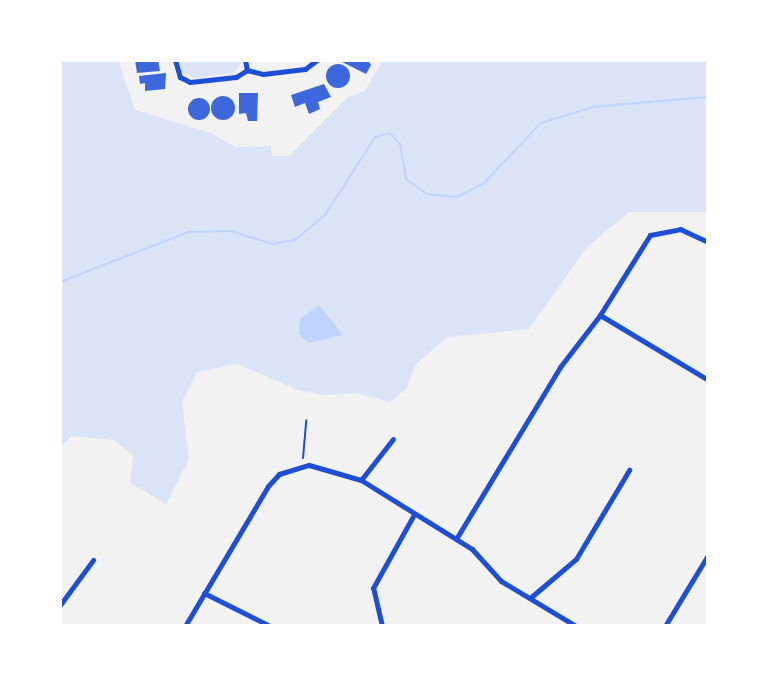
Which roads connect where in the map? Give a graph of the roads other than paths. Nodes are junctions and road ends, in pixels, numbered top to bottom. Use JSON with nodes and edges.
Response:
{"nodes":[{"id":1,"x":175,"y":60,"type":"edge"},
{"id":2,"x":245,"y":60,"type":"edge"},
{"id":3,"x":317,"y":60,"type":"edge"},
{"id":4,"x":247,"y":70,"type":"junction"},
{"id":5,"x":708,"y":242,"type":"edge"},
{"id":6,"x":600,"y":315,"type":"junction"},
{"id":7,"x":708,"y":380,"type":"edge"},
{"id":8,"x":393,"y":439,"type":"dead end"},
{"id":9,"x":629,"y":470,"type":"dead end"},
{"id":10,"x":361,"y":480,"type":"junction"},
{"id":11,"x":413,"y":516,"type":"junction"},
{"id":12,"x":456,"y":539,"type":"junction"},
{"id":13,"x":708,"y":555,"type":"edge"},
{"id":14,"x":93,"y":560,"type":"dead end"},
{"id":15,"x":204,"y":593,"type":"junction"},
{"id":16,"x":530,"y":598,"type":"junction"},
{"id":17,"x":60,"y":605,"type":"edge"},
{"id":18,"x":185,"y":626,"type":"edge"},
{"id":19,"x":270,"y":626,"type":"edge"},
{"id":20,"x":382,"y":626,"type":"edge"},
{"id":21,"x":576,"y":626,"type":"edge"},
{"id":22,"x":665,"y":626,"type":"edge"}],
"edges":[{"from":1,"to":4,"type":"street"},
{"from":2,"to":4,"type":"street"},
{"from":3,"to":4,"type":"street"},
{"from":5,"to":6,"type":"street"},
{"from":6,"to":7,"type":"street"},
{"from":6,"to":12,"type":"street"},
{"from":8,"to":10,"type":"street"},
{"from":9,"to":16,"type":"street"},
{"from":10,"to":11,"type":"street"},
{"from":10,"to":15,"type":"street"},
{"from":11,"to":12,"type":"street"},
{"from":11,"to":20,"type":"street"},
{"from":12,"to":16,"type":"street"},
{"from":13,"to":22,"type":"street"},
{"from":14,"to":17,"type":"street"},
{"from":15,"to":18,"type":"street"},
{"from":15,"to":19,"type":"street"},
{"from":16,"to":21,"type":"street"}]}
